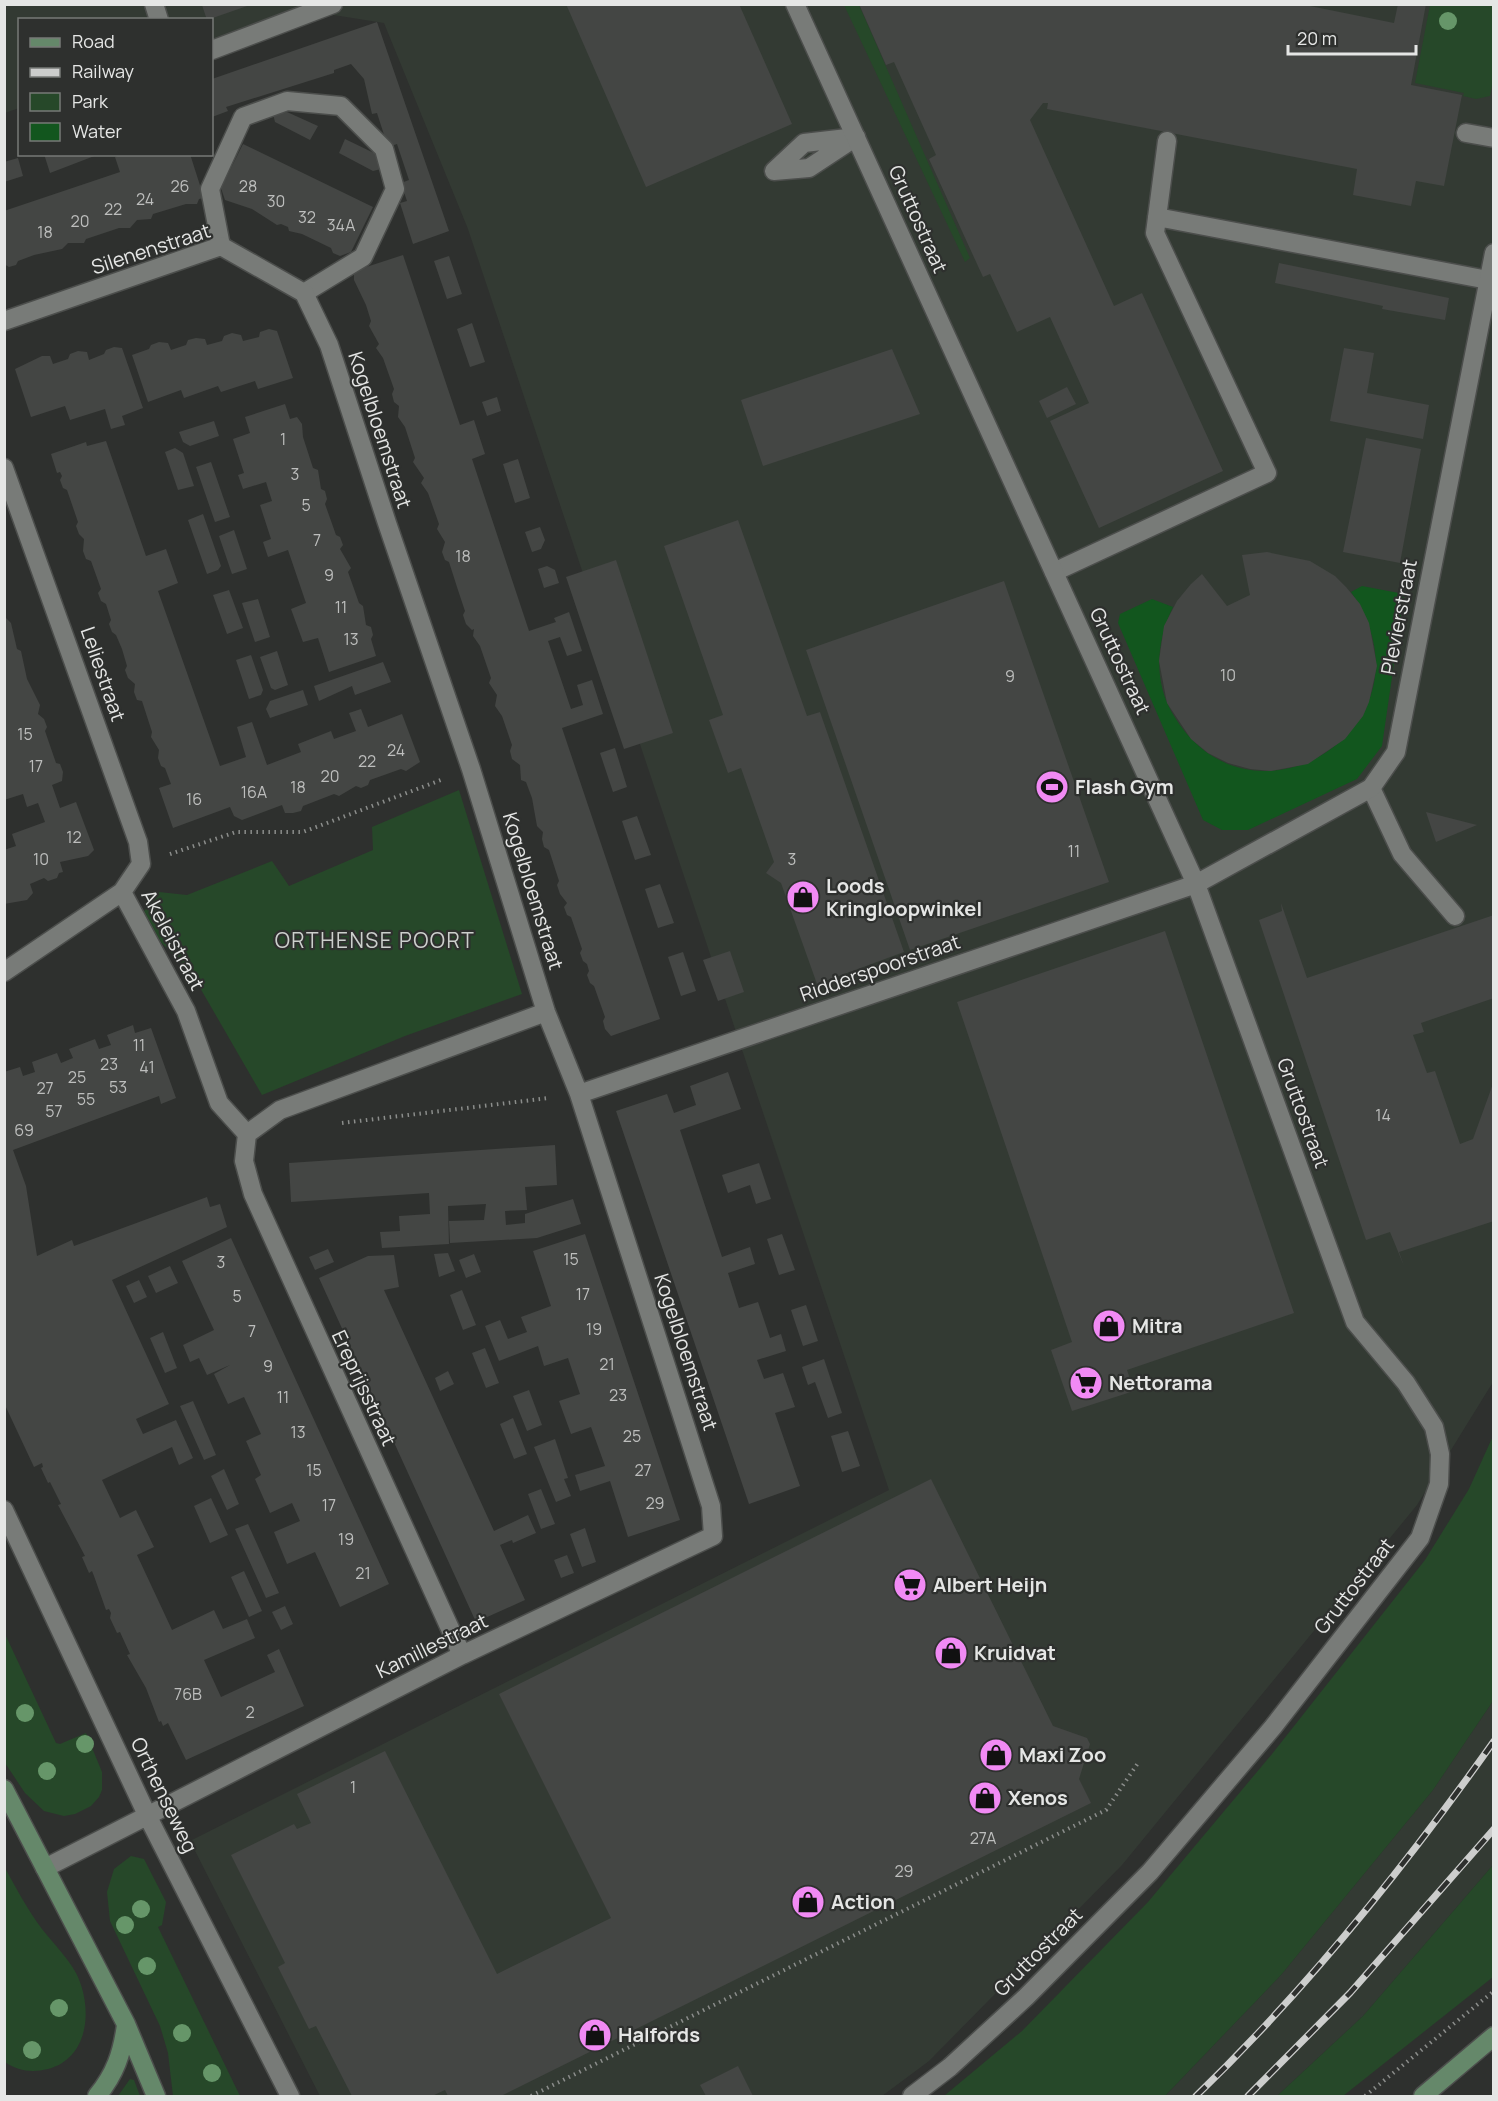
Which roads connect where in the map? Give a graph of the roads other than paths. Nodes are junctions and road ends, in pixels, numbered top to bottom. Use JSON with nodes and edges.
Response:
{"nodes":[{"id":1,"x":333,"y":4,"type":"edge"},
{"id":2,"x":795,"y":4,"type":"edge"},
{"id":3,"x":213,"y":50,"type":"edge"},
{"id":4,"x":1466,"y":133,"type":"dead end"},
{"id":5,"x":1494,"y":138,"type":"edge"},
{"id":6,"x":1167,"y":141,"type":"dead end"},
{"id":7,"x":1157,"y":218,"type":"junction"},
{"id":8,"x":221,"y":246,"type":"junction"},
{"id":9,"x":1494,"y":253,"type":"edge"},
{"id":10,"x":1488,"y":280,"type":"junction"},
{"id":11,"x":304,"y":293,"type":"junction"},
{"id":12,"x":4,"y":321,"type":"edge"},
{"id":13,"x":4,"y":468,"type":"edge"},
{"id":14,"x":1054,"y":572,"type":"junction"},
{"id":15,"x":1371,"y":788,"type":"junction"},
{"id":16,"x":1196,"y":884,"type":"junction"},
{"id":17,"x":122,"y":892,"type":"junction"},
{"id":18,"x":1455,"y":916,"type":"dead end"},
{"id":19,"x":4,"y":972,"type":"edge"},
{"id":20,"x":546,"y":1012,"type":"junction"},
{"id":21,"x":579,"y":1094,"type":"junction"},
{"id":22,"x":247,"y":1134,"type":"junction"},
{"id":23,"x":711,"y":1506,"type":"joint"},
{"id":24,"x":4,"y":1510,"type":"edge"},
{"id":25,"x":462,"y":1655,"type":"junction"},
{"id":26,"x":5,"y":1790,"type":"edge"},
{"id":27,"x":148,"y":1817,"type":"junction"},
{"id":28,"x":45,"y":1868,"type":"junction"},
{"id":29,"x":126,"y":2024,"type":"junction"},
{"id":30,"x":1494,"y":2036,"type":"edge"},
{"id":31,"x":97,"y":2097,"type":"edge"},
{"id":32,"x":156,"y":2097,"type":"edge"},
{"id":33,"x":290,"y":2097,"type":"edge"},
{"id":34,"x":912,"y":2097,"type":"edge"},
{"id":35,"x":1423,"y":2097,"type":"edge"}],
"edges":[{"from":1,"to":3,"type":"street"},
{"from":2,"to":14,"type":"street","name":"Gruttostraat"},
{"from":4,"to":5,"type":"street"},
{"from":6,"to":7,"type":"street"},
{"from":7,"to":10,"type":"street"},
{"from":7,"to":14,"type":"street"},
{"from":8,"to":11,"type":"street","name":"Silenenstraat"},
{"from":8,"to":11,"type":"street"},
{"from":8,"to":12,"type":"street","name":"Silenenstraat"},
{"from":9,"to":10,"type":"street","name":"Plevierstraat"},
{"from":10,"to":15,"type":"street","name":"Plevierstraat"},
{"from":11,"to":20,"type":"street","name":"Kogelbloemstraat"},
{"from":13,"to":17,"type":"street","name":"Leliestraat"},
{"from":14,"to":16,"type":"street","name":"Gruttostraat"},
{"from":15,"to":16,"type":"street","name":"Plevierstraat"},
{"from":15,"to":18,"type":"street"},
{"from":16,"to":21,"type":"street","name":"Ridderspoorstraat"},
{"from":16,"to":34,"type":"street","name":"Gruttostraat"},
{"from":17,"to":19,"type":"street","name":"Akeleistraat"},
{"from":17,"to":22,"type":"street","name":"Akeleistraat"},
{"from":20,"to":21,"type":"street","name":"Kogelbloemstraat"},
{"from":20,"to":22,"type":"street"},
{"from":21,"to":23,"type":"street","name":"Kogelbloemstraat"},
{"from":22,"to":25,"type":"street","name":"Ereprijsstraat"},
{"from":23,"to":25,"type":"street","name":"Kamillestraat"},
{"from":24,"to":27,"type":"street","name":"Orthenseweg"},
{"from":25,"to":27,"type":"street","name":"Kamillestraat"},
{"from":26,"to":28,"type":"street"},
{"from":27,"to":28,"type":"street","name":"Kamillestraat"},
{"from":27,"to":33,"type":"street","name":"Orthenseweg"},
{"from":28,"to":29,"type":"street"},
{"from":29,"to":31,"type":"street"},
{"from":29,"to":32,"type":"street"},
{"from":30,"to":35,"type":"street"}]}
